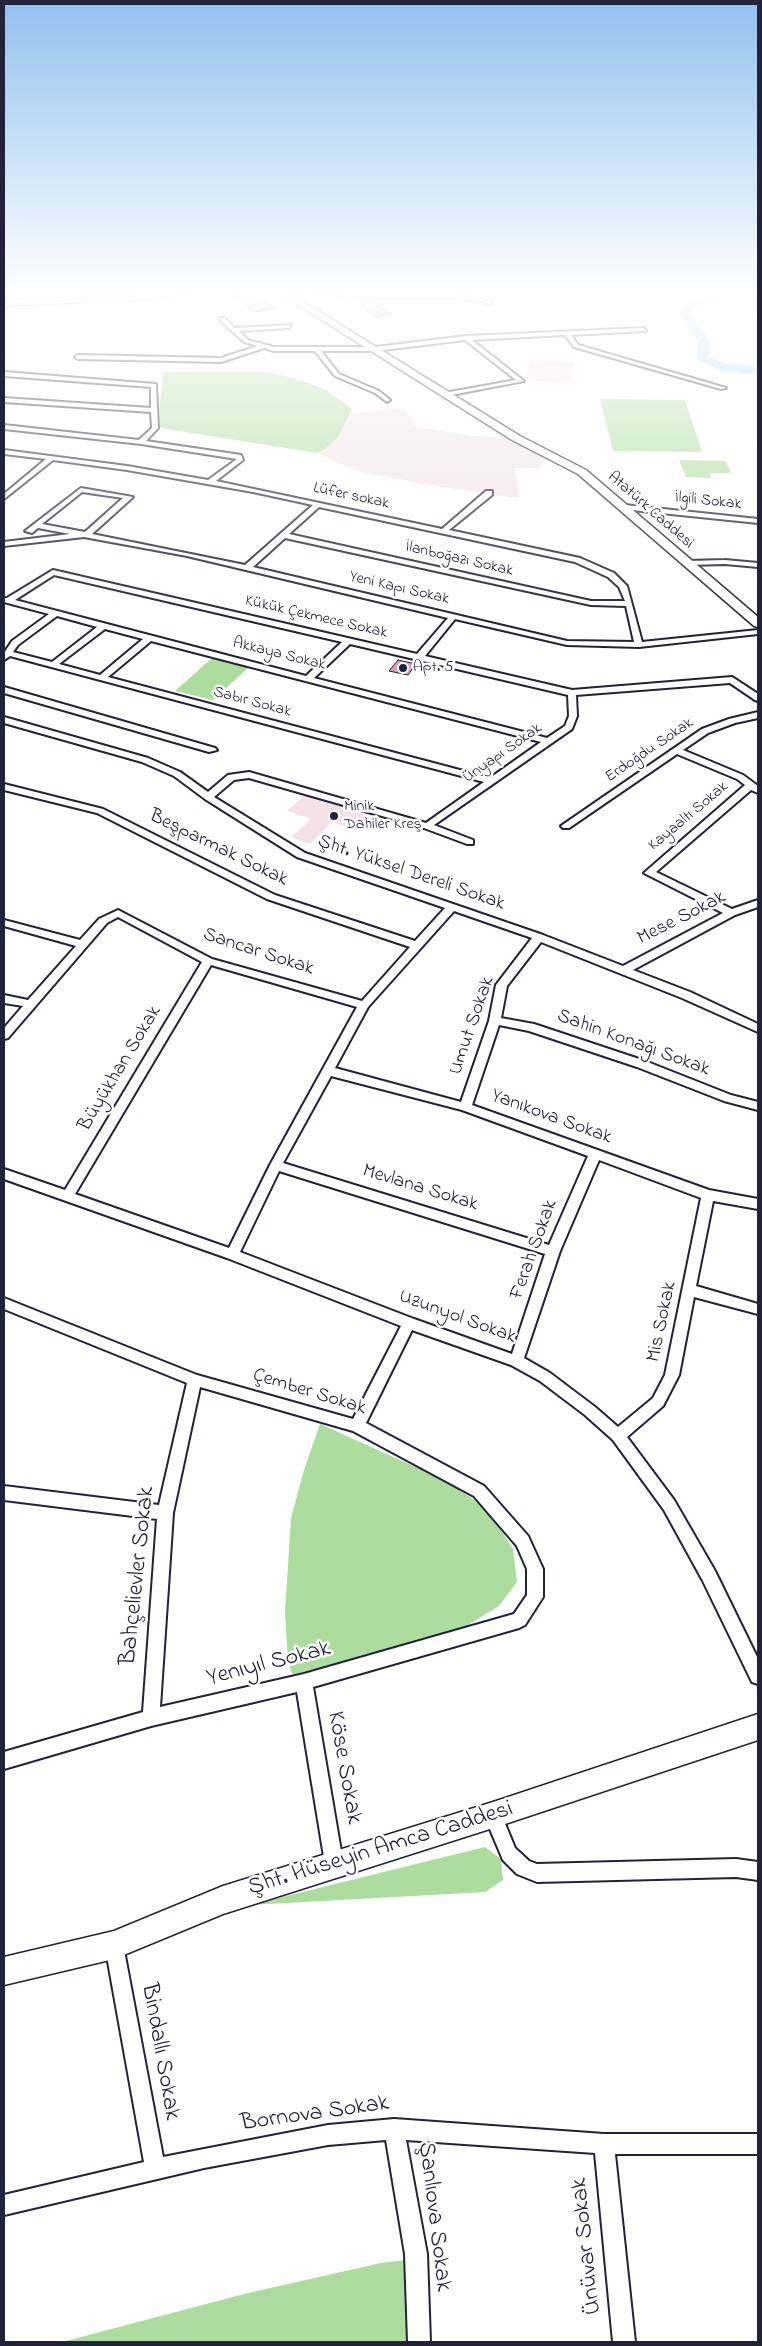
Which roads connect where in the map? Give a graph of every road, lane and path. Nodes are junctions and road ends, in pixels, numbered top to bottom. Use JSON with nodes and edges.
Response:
{"nodes":[{"id":1,"x":41,"y":402,"type":"edge"},
{"id":2,"x":154,"y":402,"type":"edge"},
{"id":3,"x":460,"y":402,"type":"edge"},
{"id":4,"x":154,"y":410,"type":"junction"},
{"id":5,"x":4,"y":428,"type":"edge"},
{"id":6,"x":141,"y":442,"type":"junction"},
{"id":7,"x":4,"y":452,"type":"edge"},
{"id":8,"x":52,"y":458,"type":"junction"},
{"id":9,"x":209,"y":483,"type":"junction"},
{"id":10,"x":489,"y":493,"type":"dead end"},
{"id":11,"x":4,"y":497,"type":"edge"},
{"id":12,"x":318,"y":504,"type":"junction"},
{"id":13,"x":625,"y":508,"type":"junction"},
{"id":14,"x":758,"y":521,"type":"edge"},
{"id":15,"x":36,"y":525,"type":"junction"},
{"id":16,"x":29,"y":530,"type":"dead end"},
{"id":17,"x":443,"y":531,"type":"junction"},
{"id":18,"x":88,"y":534,"type":"junction"},
{"id":19,"x":284,"y":535,"type":"junction"},
{"id":20,"x":4,"y":544,"type":"edge"},
{"id":21,"x":688,"y":563,"type":"junction"},
{"id":22,"x":758,"y":565,"type":"edge"},
{"id":23,"x":247,"y":568,"type":"junction"},
{"id":24,"x":6,"y":601,"type":"edge"},
{"id":25,"x":629,"y":604,"type":"junction"},
{"id":26,"x":55,"y":614,"type":"junction"},
{"id":27,"x":453,"y":617,"type":"junction"},
{"id":28,"x":758,"y":624,"type":"edge"},
{"id":29,"x":103,"y":626,"type":"junction"},
{"id":30,"x":758,"y":632,"type":"edge"},
{"id":31,"x":149,"y":638,"type":"junction"},
{"id":32,"x":4,"y":641,"type":"edge"},
{"id":33,"x":348,"y":641,"type":"junction"},
{"id":34,"x":15,"y":644,"type":"junction"},
{"id":35,"x":639,"y":645,"type":"junction"},
{"id":36,"x":6,"y":656,"type":"edge"},
{"id":37,"x":419,"y":658,"type":"junction"},
{"id":38,"x":53,"y":665,"type":"junction"},
{"id":39,"x":101,"y":678,"type":"junction"},
{"id":40,"x":309,"y":678,"type":"junction"},
{"id":41,"x":4,"y":690,"type":"edge"},
{"id":42,"x":572,"y":694,"type":"junction"},
{"id":43,"x":758,"y":698,"type":"edge"},
{"id":44,"x":758,"y":715,"type":"edge"},
{"id":45,"x":4,"y":720,"type":"edge"},
{"id":46,"x":546,"y":741,"type":"junction"},
{"id":47,"x":212,"y":750,"type":"dead end"},
{"id":48,"x":676,"y":751,"type":"junction"},
{"id":49,"x":490,"y":781,"type":"junction"},
{"id":50,"x":4,"y":787,"type":"edge"},
{"id":51,"x":754,"y":788,"type":"edge"},
{"id":52,"x":208,"y":797,"type":"junction"},
{"id":53,"x":427,"y":826,"type":"junction"},
{"id":54,"x":566,"y":826,"type":"dead end"},
{"id":55,"x":470,"y":842,"type":"dead end"},
{"id":56,"x":758,"y":903,"type":"edge"},
{"id":57,"x":452,"y":906,"type":"junction"},
{"id":58,"x":731,"y":913,"type":"junction"},
{"id":59,"x":4,"y":923,"type":"edge"},
{"id":60,"x":539,"y":937,"type":"junction"},
{"id":61,"x":82,"y":944,"type":"junction"},
{"id":62,"x":418,"y":946,"type":"junction"},
{"id":63,"x":208,"y":961,"type":"junction"},
{"id":64,"x":624,"y":970,"type":"junction"},
{"id":65,"x":4,"y":999,"type":"edge"},
{"id":66,"x":30,"y":1004,"type":"junction"},
{"id":67,"x":364,"y":1005,"type":"junction"},
{"id":68,"x":495,"y":1021,"type":"junction"},
{"id":69,"x":757,"y":1025,"type":"edge"},
{"id":70,"x":4,"y":1035,"type":"edge"},
{"id":71,"x":329,"y":1071,"type":"junction"},
{"id":72,"x":758,"y":1106,"type":"edge"},
{"id":73,"x":465,"y":1107,"type":"junction"},
{"id":74,"x":595,"y":1154,"type":"junction"},
{"id":75,"x":276,"y":1165,"type":"junction"},
{"id":76,"x":4,"y":1174,"type":"edge"},
{"id":77,"x":708,"y":1195,"type":"junction"},
{"id":78,"x":67,"y":1197,"type":"junction"},
{"id":79,"x":758,"y":1204,"type":"edge"},
{"id":80,"x":553,"y":1251,"type":"junction"},
{"id":81,"x":232,"y":1254,"type":"junction"},
{"id":82,"x":690,"y":1290,"type":"junction"},
{"id":83,"x":4,"y":1303,"type":"edge"},
{"id":84,"x":758,"y":1309,"type":"edge"},
{"id":85,"x":410,"y":1323,"type":"junction"},
{"id":86,"x":516,"y":1361,"type":"junction"},
{"id":87,"x":195,"y":1380,"type":"junction"},
{"id":88,"x":357,"y":1426,"type":"junction"},
{"id":89,"x":618,"y":1436,"type":"junction"},
{"id":90,"x":4,"y":1493,"type":"edge"},
{"id":91,"x":165,"y":1513,"type":"junction"},
{"id":92,"x":535,"y":1597,"type":"joint"},
{"id":93,"x":758,"y":1676,"type":"edge"},
{"id":94,"x":304,"y":1682,"type":"junction"},
{"id":95,"x":151,"y":1718,"type":"junction"},
{"id":96,"x":758,"y":1727,"type":"edge"},
{"id":97,"x":4,"y":1761,"type":"edge"},
{"id":98,"x":493,"y":1815,"type":"junction"},
{"id":99,"x":334,"y":1863,"type":"junction"},
{"id":100,"x":758,"y":1871,"type":"edge"},
{"id":101,"x":114,"y":1945,"type":"junction"},
{"id":102,"x":4,"y":1971,"type":"edge"},
{"id":103,"x":394,"y":2129,"type":"junction"},
{"id":104,"x":604,"y":2144,"type":"junction"},
{"id":105,"x":758,"y":2144,"type":"edge"},
{"id":106,"x":155,"y":2168,"type":"junction"},
{"id":107,"x":4,"y":2205,"type":"edge"},
{"id":108,"x":419,"y":2342,"type":"edge"},
{"id":109,"x":624,"y":2342,"type":"edge"}],
"edges":[{"from":1,"to":4,"type":"street"},
{"from":2,"to":4,"type":"street"},
{"from":3,"to":13,"type":"main road","name":"Atatürk Caddesi"},
{"from":4,"to":6,"type":"street"},
{"from":5,"to":6,"type":"street"},
{"from":6,"to":9,"type":"street"},
{"from":7,"to":8,"type":"street","name":"Lüfer sokak"},
{"from":8,"to":9,"type":"street","name":"Lüfer sokak"},
{"from":8,"to":11,"type":"street"},
{"from":9,"to":12,"type":"street","name":"Lüfer sokak"},
{"from":10,"to":17,"type":"street"},
{"from":12,"to":17,"type":"street","name":"Lüfer sokak"},
{"from":12,"to":19,"type":"street"},
{"from":13,"to":14,"type":"street","name":"İlgili Sokak"},
{"from":13,"to":21,"type":"main road","name":"Atatürk Caddesi"},
{"from":15,"to":16,"type":"street"},
{"from":15,"to":18,"type":"street","name":"Yeni Kapı Sokak"},
{"from":15,"to":18,"type":"street"},
{"from":17,"to":25,"type":"street","name":"Lüfer sokak"},
{"from":18,"to":20,"type":"street"},
{"from":18,"to":23,"type":"street","name":"Yeni Kapı Sokak"},
{"from":19,"to":23,"type":"street"},
{"from":19,"to":25,"type":"street","name":"İlanboğazı Sokak"},
{"from":21,"to":22,"type":"street"},
{"from":21,"to":28,"type":"main road","name":"Atatürk Caddesi"},
{"from":23,"to":27,"type":"street","name":"Yeni Kapı Sokak"},
{"from":24,"to":26,"type":"street","name":"Akkaya Sokak"},
{"from":24,"to":33,"type":"street","name":"Kükük Çekmece Sokak"},
{"from":25,"to":35,"type":"street","name":"Lüfer sokak"},
{"from":26,"to":29,"type":"street","name":"Akkaya Sokak"},
{"from":26,"to":34,"type":"street"},
{"from":27,"to":35,"type":"street","name":"Yeni Kapı Sokak"},
{"from":27,"to":37,"type":"street"},
{"from":29,"to":31,"type":"street","name":"Akkaya Sokak"},
{"from":29,"to":38,"type":"street"},
{"from":30,"to":35,"type":"street","name":"Yeni Kapı Sokak"},
{"from":31,"to":39,"type":"street"},
{"from":31,"to":40,"type":"street","name":"Akkaya Sokak"},
{"from":32,"to":34,"type":"street"},
{"from":33,"to":37,"type":"street","name":"Kükük Çekmece Sokak"},
{"from":33,"to":40,"type":"street"},
{"from":34,"to":36,"type":"street"},
{"from":36,"to":38,"type":"street","name":"Sabır Sokak"},
{"from":37,"to":42,"type":"street","name":"Kükük Çekmece Sokak"},
{"from":38,"to":39,"type":"street","name":"Sabır Sokak"},
{"from":39,"to":49,"type":"street","name":"Sabır Sokak"},
{"from":40,"to":46,"type":"street","name":"Akkaya Sokak"},
{"from":41,"to":47,"type":"street"},
{"from":42,"to":43,"type":"street","name":"Kükük Çekmece Sokak"},
{"from":42,"to":46,"type":"street","name":"Ünyapı Sokak"},
{"from":44,"to":48,"type":"street","name":"Erdoğdu Sokak"},
{"from":45,"to":52,"type":"street","name":"Şht. Yüksel Dereli Sokak"},
{"from":46,"to":49,"type":"street","name":"Ünyapı Sokak"},
{"from":48,"to":51,"type":"street"},
{"from":48,"to":54,"type":"street","name":"Erdoğdu Sokak"},
{"from":49,"to":53,"type":"street","name":"Ünyapı Sokak"},
{"from":50,"to":62,"type":"street","name":"Beşparmak Sokak"},
{"from":51,"to":58,"type":"street","name":"Kayaaltı Sokak"},
{"from":52,"to":53,"type":"street"},
{"from":52,"to":57,"type":"street","name":"Şht. Yüksel Dereli Sokak"},
{"from":53,"to":55,"type":"street"},
{"from":56,"to":58,"type":"street","name":"Mese Sokak"},
{"from":57,"to":60,"type":"street","name":"Şht. Yüksel Dereli Sokak"},
{"from":57,"to":62,"type":"street"},
{"from":58,"to":64,"type":"street","name":"Mese Sokak"},
{"from":59,"to":61,"type":"street"},
{"from":60,"to":64,"type":"street","name":"Şht. Yüksel Dereli Sokak"},
{"from":60,"to":68,"type":"street","name":"Umut Sokak"},
{"from":61,"to":63,"type":"street","name":"Sancar Sokak"},
{"from":61,"to":66,"type":"street"},
{"from":62,"to":67,"type":"street"},
{"from":63,"to":67,"type":"street","name":"Sancar Sokak"},
{"from":63,"to":78,"type":"street","name":"Büyükhan Sokak"},
{"from":64,"to":69,"type":"street","name":"Şht. Yüksel Dereli Sokak"},
{"from":65,"to":66,"type":"street"},
{"from":66,"to":70,"type":"street"},
{"from":67,"to":71,"type":"street"},
{"from":68,"to":72,"type":"street","name":"Sahin Konağı Sokak"},
{"from":68,"to":73,"type":"street","name":"Umut Sokak"},
{"from":71,"to":73,"type":"street","name":"Yanıkova Sokak"},
{"from":71,"to":75,"type":"street"},
{"from":73,"to":74,"type":"street","name":"Yanıkova Sokak"},
{"from":74,"to":77,"type":"street","name":"Yanıkova Sokak"},
{"from":74,"to":80,"type":"street","name":"Ferah Sokak"},
{"from":75,"to":80,"type":"street","name":"Mevlana Sokak"},
{"from":75,"to":81,"type":"street"},
{"from":76,"to":78,"type":"street","name":"Uzunyol Sokak"},
{"from":77,"to":79,"type":"street","name":"Yanıkova Sokak"},
{"from":77,"to":82,"type":"street","name":"Mis Sokak"},
{"from":78,"to":81,"type":"street","name":"Uzunyol Sokak"},
{"from":80,"to":86,"type":"street","name":"Ferah Sokak"},
{"from":81,"to":85,"type":"street","name":"Uzunyol Sokak"},
{"from":82,"to":84,"type":"street"},
{"from":82,"to":89,"type":"street","name":"Mis Sokak"},
{"from":83,"to":87,"type":"street","name":"Çember Sokak"},
{"from":85,"to":86,"type":"street","name":"Uzunyol Sokak"},
{"from":85,"to":88,"type":"street"},
{"from":86,"to":89,"type":"street","name":"Uzunyol Sokak"},
{"from":87,"to":88,"type":"street","name":"Çember Sokak"},
{"from":87,"to":91,"type":"street","name":"Bahçelievler Sokak"},
{"from":88,"to":92,"type":"street","name":"Çember Sokak"},
{"from":89,"to":93,"type":"street","name":"Uzunyol Sokak"},
{"from":90,"to":91,"type":"street"},
{"from":91,"to":95,"type":"street","name":"Bahçelievler Sokak"},
{"from":92,"to":94,"type":"street","name":"Yenıyıl Sokak"},
{"from":94,"to":95,"type":"street","name":"Yenıyıl Sokak"},
{"from":94,"to":99,"type":"street","name":"Köse Sokak"},
{"from":95,"to":97,"type":"street","name":"Yenıyıl Sokak"},
{"from":96,"to":98,"type":"street","name":"Şht. Hüseyin Amca Caddesi"},
{"from":98,"to":99,"type":"street","name":"Şht. Hüseyin Amca Caddesi"},
{"from":98,"to":100,"type":"street"},
{"from":99,"to":101,"type":"street","name":"Şht. Hüseyin Amca Caddesi"},
{"from":101,"to":102,"type":"street","name":"Şht. Hüseyin Amca Caddesi"},
{"from":101,"to":106,"type":"street","name":"Bindallı Sokak"},
{"from":103,"to":104,"type":"street","name":"Bornova Sokak"},
{"from":103,"to":106,"type":"street","name":"Bornova Sokak"},
{"from":103,"to":108,"type":"street","name":"Şanlıova Sokak"},
{"from":104,"to":105,"type":"street","name":"Bornova Sokak"},
{"from":104,"to":109,"type":"street","name":"Ünüvar Sokak"},
{"from":106,"to":107,"type":"street","name":"Bornova Sokak"}]}
